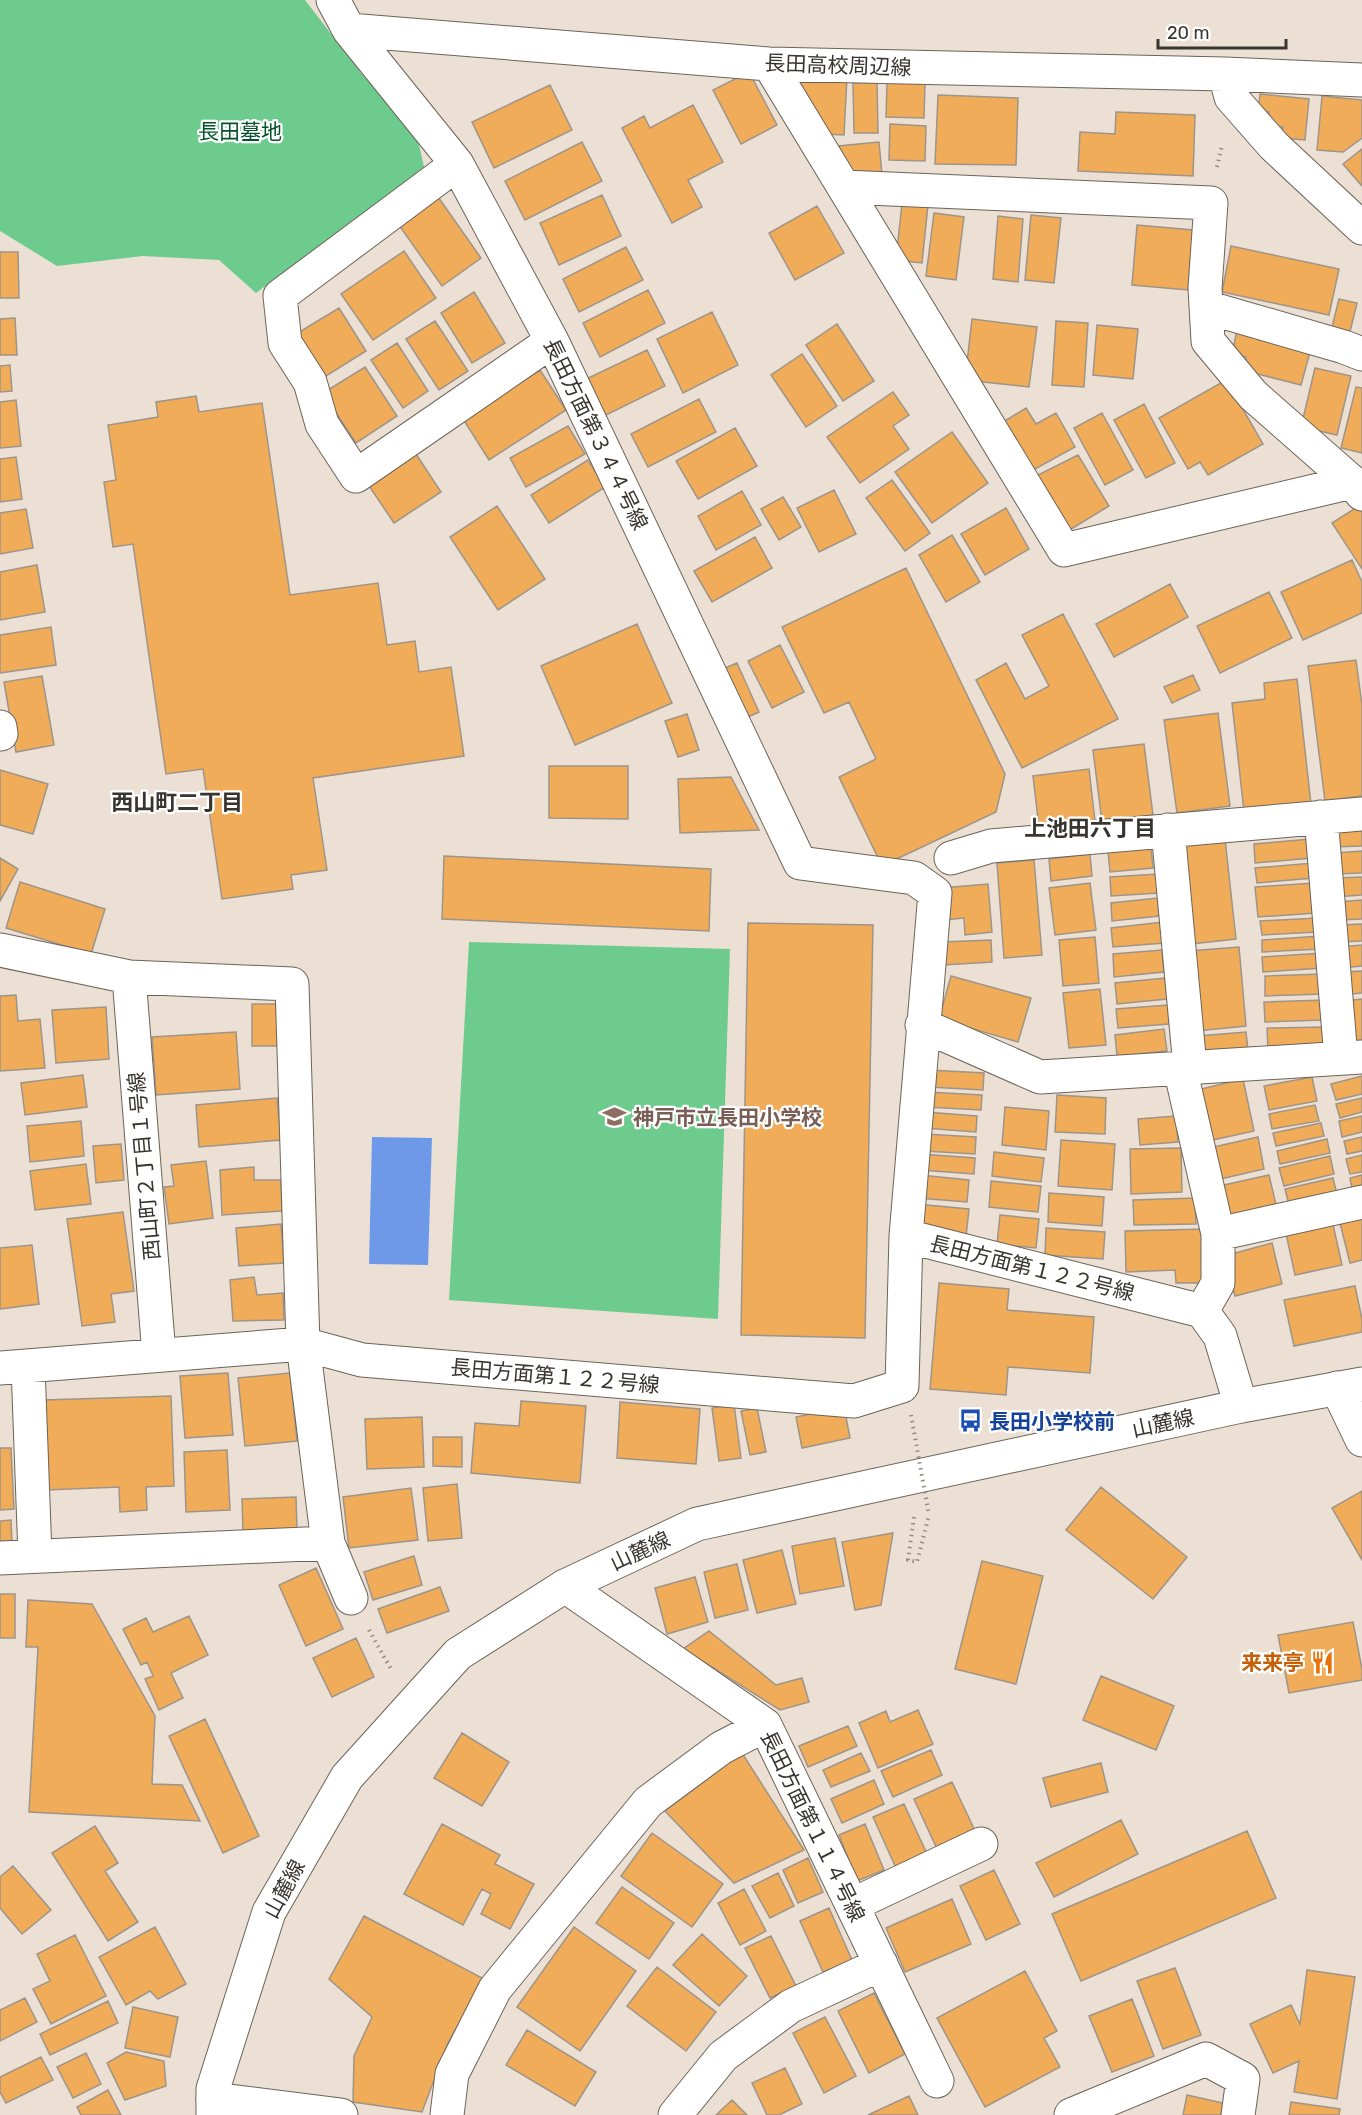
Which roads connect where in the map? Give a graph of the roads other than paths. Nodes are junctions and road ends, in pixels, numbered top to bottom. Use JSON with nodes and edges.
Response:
{"nodes":[{"id":1,"x":333,"y":0,"type":"edge"},
{"id":2,"x":349,"y":30,"type":"junction"},
{"id":3,"x":769,"y":64,"type":"junction"},
{"id":4,"x":1362,"y":80,"type":"edge"},
{"id":5,"x":1228,"y":86,"type":"junction"},
{"id":6,"x":457,"y":164,"type":"junction"},
{"id":7,"x":844,"y":188,"type":"junction"},
{"id":8,"x":1362,"y":228,"type":"edge"},
{"id":9,"x":1206,"y":307,"type":"junction"},
{"id":10,"x":552,"y":341,"type":"junction"},
{"id":11,"x":1362,"y":354,"type":"edge"},
{"id":12,"x":1357,"y":488,"type":"edge"},
{"id":13,"x":1362,"y":813,"type":"edge"},
{"id":14,"x":1321,"y":817,"type":"junction"},
{"id":15,"x":1168,"y":830,"type":"junction"},
{"id":16,"x":951,"y":858,"type":"dead end"},
{"id":17,"x":0,"y":950,"type":"edge"},
{"id":18,"x":129,"y":977,"type":"junction"},
{"id":19,"x":922,"y":1025,"type":"junction"},
{"id":20,"x":1351,"y":1057,"type":"edge"},
{"id":21,"x":1185,"y":1068,"type":"junction"},
{"id":22,"x":1362,"y":1202,"type":"edge"},
{"id":23,"x":1218,"y":1234,"type":"junction"},
{"id":24,"x":906,"y":1236,"type":"junction"},
{"id":25,"x":1202,"y":1311,"type":"junction"},
{"id":26,"x":303,"y":1344,"type":"junction"},
{"id":27,"x":159,"y":1355,"type":"junction"},
{"id":28,"x":14,"y":1367,"type":"edge"},
{"id":29,"x":1349,"y":1386,"type":"edge"},
{"id":30,"x":1241,"y":1406,"type":"junction"},
{"id":31,"x":1362,"y":1440,"type":"edge"},
{"id":32,"x":328,"y":1543,"type":"junction"},
{"id":33,"x":35,"y":1556,"type":"junction"},
{"id":34,"x":0,"y":1558,"type":"edge"},
{"id":35,"x":565,"y":1586,"type":"junction"},
{"id":36,"x":351,"y":1598,"type":"dead end"},
{"id":37,"x":765,"y":1725,"type":"junction"},
{"id":38,"x":981,"y":1845,"type":"dead end"},
{"id":39,"x":852,"y":1905,"type":"junction"},
{"id":40,"x":881,"y":1964,"type":"junction"},
{"id":41,"x":937,"y":2081,"type":"dead end"},
{"id":42,"x":213,"y":2107,"type":"edge"},
{"id":43,"x":341,"y":2115,"type":"edge"},
{"id":44,"x":447,"y":2115,"type":"edge"},
{"id":45,"x":675,"y":2115,"type":"edge"},
{"id":46,"x":1071,"y":2115,"type":"edge"},
{"id":47,"x":1238,"y":2115,"type":"edge"}],
"edges":[{"from":1,"to":2,"type":"street"},
{"from":2,"to":3,"type":"street","name":"長田高校周辺線"},
{"from":2,"to":6,"type":"street","name":"長田方面第３４４号線"},
{"from":3,"to":5,"type":"street","name":"長田高校周辺線"},
{"from":3,"to":7,"type":"street"},
{"from":4,"to":5,"type":"street","name":"長田高校周辺線"},
{"from":5,"to":8,"type":"street"},
{"from":6,"to":10,"type":"street","name":"長田方面第３４４号線"},
{"from":6,"to":10,"type":"street"},
{"from":7,"to":9,"type":"street"},
{"from":7,"to":12,"type":"street"},
{"from":9,"to":11,"type":"street"},
{"from":9,"to":12,"type":"street"},
{"from":10,"to":19,"type":"street","name":"長田方面第３４４号線"},
{"from":13,"to":14,"type":"street"},
{"from":14,"to":15,"type":"street"},
{"from":14,"to":20,"type":"street"},
{"from":15,"to":16,"type":"street"},
{"from":15,"to":21,"type":"street"},
{"from":17,"to":18,"type":"street"},
{"from":18,"to":26,"type":"street"},
{"from":18,"to":27,"type":"street","name":"西山町２丁目１号線"},
{"from":19,"to":21,"type":"street"},
{"from":19,"to":24,"type":"street"},
{"from":20,"to":21,"type":"street"},
{"from":21,"to":23,"type":"street"},
{"from":22,"to":23,"type":"street"},
{"from":23,"to":25,"type":"street"},
{"from":24,"to":25,"type":"street","name":"長田方面第１２２号線"},
{"from":24,"to":26,"type":"street","name":"長田方面第１２２号線"},
{"from":25,"to":30,"type":"street"},
{"from":26,"to":27,"type":"street"},
{"from":26,"to":32,"type":"street"},
{"from":27,"to":28,"type":"street"},
{"from":28,"to":33,"type":"street"},
{"from":29,"to":30,"type":"street","name":"山麓線"},
{"from":29,"to":31,"type":"street"},
{"from":30,"to":35,"type":"street","name":"山麓線"},
{"from":32,"to":33,"type":"street"},
{"from":32,"to":36,"type":"street"},
{"from":33,"to":34,"type":"street"},
{"from":35,"to":37,"type":"street","name":"長田方面第１１４号線"},
{"from":35,"to":42,"type":"street","name":"山麓線"},
{"from":37,"to":39,"type":"street","name":"長田方面第１１４号線"},
{"from":37,"to":44,"type":"street"},
{"from":38,"to":39,"type":"street"},
{"from":39,"to":40,"type":"street","name":"長田方面第１１４号線"},
{"from":40,"to":41,"type":"street","name":"長田方面第１１４号線"},
{"from":40,"to":45,"type":"street"},
{"from":42,"to":43,"type":"street"},
{"from":46,"to":47,"type":"street"}]}
